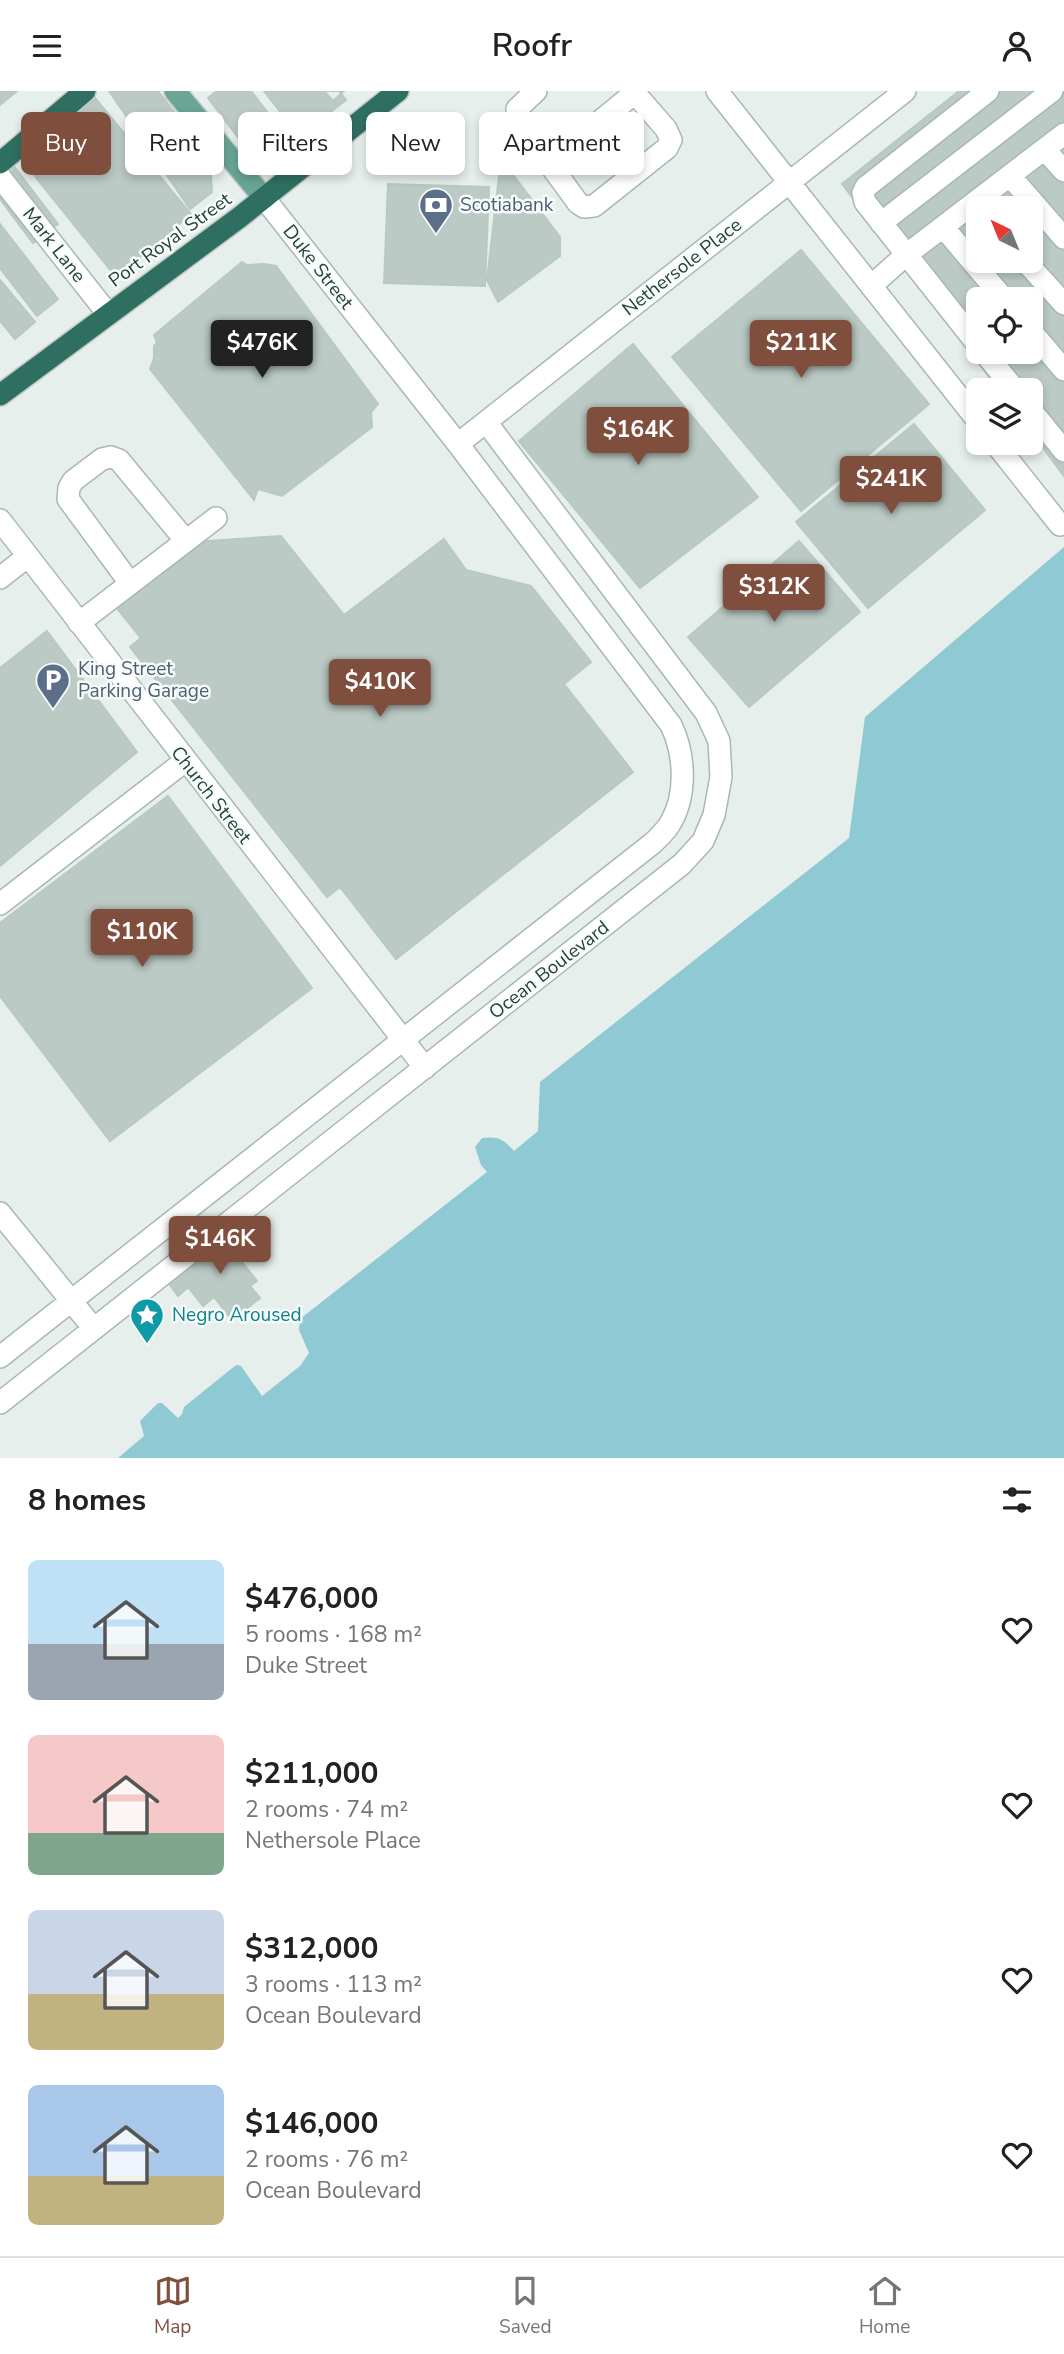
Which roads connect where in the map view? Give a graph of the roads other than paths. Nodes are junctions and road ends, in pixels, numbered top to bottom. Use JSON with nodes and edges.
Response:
{"nodes":[{"id":1,"x":85,"y":91,"type":"edge"},
{"id":2,"x":175,"y":91,"type":"edge"},
{"id":3,"x":398,"y":91,"type":"edge"},
{"id":4,"x":536,"y":91,"type":"edge"},
{"id":5,"x":717,"y":91,"type":"edge"},
{"id":6,"x":905,"y":91,"type":"edge"},
{"id":7,"x":988,"y":91,"type":"edge"},
{"id":8,"x":1052,"y":91,"type":"edge"},
{"id":9,"x":635,"y":92,"type":"edge"},
{"id":10,"x":517,"y":112,"type":"edge"},
{"id":11,"x":611,"y":112,"type":"edge"},
{"id":12,"x":1064,"y":134,"type":"edge"},
{"id":13,"x":1045,"y":149,"type":"junction"},
{"id":14,"x":0,"y":163,"type":"edge"},
{"id":15,"x":644,"y":166,"type":"edge"},
{"id":16,"x":1064,"y":171,"type":"edge"},
{"id":17,"x":558,"y":175,"type":"edge"},
{"id":18,"x":633,"y":175,"type":"edge"},
{"id":19,"x":1010,"y":176,"type":"junction"},
{"id":20,"x":0,"y":177,"type":"edge"},
{"id":21,"x":790,"y":181,"type":"junction"},
{"id":22,"x":988,"y":196,"type":"edge"},
{"id":23,"x":264,"y":198,"type":"junction"},
{"id":24,"x":966,"y":213,"type":"edge"},
{"id":25,"x":881,"y":223,"type":"junction"},
{"id":26,"x":944,"y":228,"type":"junction"},
{"id":27,"x":1064,"y":238,"type":"edge"},
{"id":28,"x":906,"y":255,"type":"junction"},
{"id":29,"x":1037,"y":273,"type":"edge"},
{"id":30,"x":871,"y":286,"type":"junction"},
{"id":31,"x":994,"y":287,"type":"edge"},
{"id":32,"x":1064,"y":304,"type":"edge"},
{"id":33,"x":108,"y":314,"type":"junction"},
{"id":34,"x":966,"y":330,"type":"edge"},
{"id":35,"x":1043,"y":345,"type":"edge"},
{"id":36,"x":994,"y":364,"type":"edge"},
{"id":37,"x":1064,"y":370,"type":"edge"},
{"id":38,"x":1005,"y":378,"type":"edge"},
{"id":39,"x":0,"y":395,"type":"edge"},
{"id":40,"x":966,"y":406,"type":"edge"},
{"id":41,"x":486,"y":422,"type":"junction"},
{"id":42,"x":1043,"y":425,"type":"edge"},
{"id":43,"x":458,"y":444,"type":"junction"},
{"id":44,"x":1064,"y":451,"type":"edge"},
{"id":45,"x":1005,"y":455,"type":"edge"},
{"id":46,"x":216,"y":518,"type":"dead end"},
{"id":47,"x":0,"y":520,"type":"edge"},
{"id":48,"x":1060,"y":525,"type":"dead end"},
{"id":49,"x":186,"y":541,"type":"junction"},
{"id":50,"x":28,"y":557,"type":"junction"},
{"id":51,"x":0,"y":578,"type":"edge"},
{"id":52,"x":130,"y":583,"type":"junction"},
{"id":53,"x":79,"y":623,"type":"junction"},
{"id":54,"x":185,"y":761,"type":"junction"},
{"id":55,"x":0,"y":904,"type":"edge"},
{"id":56,"x":404,"y":1041,"type":"junction"},
{"id":57,"x":425,"y":1067,"type":"junction"},
{"id":58,"x":0,"y":1213,"type":"edge"},
{"id":59,"x":71,"y":1301,"type":"junction"},
{"id":60,"x":94,"y":1329,"type":"junction"},
{"id":61,"x":0,"y":1357,"type":"edge"},
{"id":62,"x":0,"y":1403,"type":"edge"}],
"edges":[{"from":1,"to":14,"type":"highway"},
{"from":2,"to":23,"type":"main road","name":"Duke Street"},
{"from":3,"to":23,"type":"highway","name":"Port Royal Street"},
{"from":4,"to":10,"type":"street"},
{"from":5,"to":21,"type":"street"},
{"from":6,"to":21,"type":"street","name":"Nethersole Place"},
{"from":7,"to":25,"type":"street"},
{"from":8,"to":25,"type":"street"},
{"from":9,"to":11,"type":"street"},
{"from":9,"to":15,"type":"street"},
{"from":12,"to":13,"type":"street"},
{"from":13,"to":16,"type":"street"},
{"from":13,"to":19,"type":"street"},
{"from":17,"to":18,"type":"street"},
{"from":19,"to":22,"type":"street"},
{"from":19,"to":27,"type":"street"},
{"from":20,"to":33,"type":"street","name":"Mark Lane"},
{"from":21,"to":30,"type":"street"},
{"from":21,"to":41,"type":"street","name":"Nethersole Place"},
{"from":23,"to":33,"type":"highway","name":"Port Royal Street"},
{"from":23,"to":43,"type":"street","name":"Duke Street"},
{"from":24,"to":26,"type":"street"},
{"from":25,"to":28,"type":"street"},
{"from":26,"to":28,"type":"street"},
{"from":26,"to":31,"type":"street"},
{"from":28,"to":30,"type":"street"},
{"from":28,"to":34,"type":"street"},
{"from":29,"to":32,"type":"street"},
{"from":30,"to":40,"type":"street"},
{"from":33,"to":39,"type":"highway","name":"Port Royal Street"},
{"from":35,"to":37,"type":"street"},
{"from":36,"to":38,"type":"street"},
{"from":41,"to":43,"type":"street","name":"Nethersole Place"},
{"from":41,"to":57,"type":"street","name":"Ocean Boulevard"},
{"from":42,"to":44,"type":"street"},
{"from":43,"to":56,"type":"street","name":"Ocean Boulevard"},
{"from":45,"to":48,"type":"street"},
{"from":46,"to":49,"type":"street"},
{"from":47,"to":50,"type":"street","name":"Church Street"},
{"from":49,"to":52,"type":"street"},
{"from":49,"to":52,"type":"street"},
{"from":50,"to":51,"type":"street"},
{"from":50,"to":53,"type":"street","name":"Church Street"},
{"from":52,"to":53,"type":"street"},
{"from":53,"to":54,"type":"street","name":"Church Street"},
{"from":54,"to":55,"type":"street"},
{"from":54,"to":56,"type":"street","name":"Church Street"},
{"from":56,"to":57,"type":"street","name":"Church Street"},
{"from":56,"to":59,"type":"street","name":"Ocean Boulevard"},
{"from":57,"to":60,"type":"street","name":"Ocean Boulevard"},
{"from":58,"to":59,"type":"street"},
{"from":59,"to":60,"type":"street"},
{"from":59,"to":61,"type":"street","name":"Ocean Boulevard"},
{"from":60,"to":62,"type":"street","name":"Ocean Boulevard"}]}
